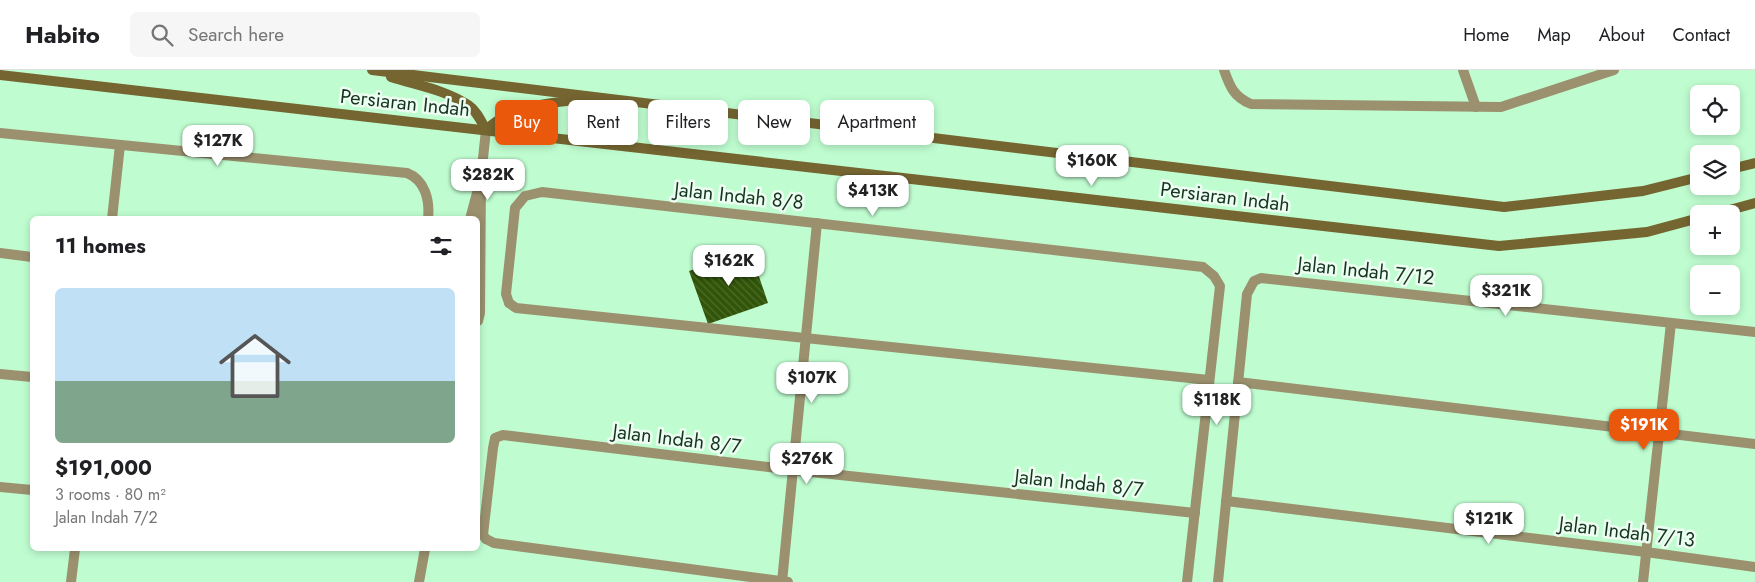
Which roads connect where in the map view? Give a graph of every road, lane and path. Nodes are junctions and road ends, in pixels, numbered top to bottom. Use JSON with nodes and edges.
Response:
{"nodes":[{"id":1,"x":371,"y":70,"type":"edge"},
{"id":2,"x":1224,"y":70,"type":"edge"},
{"id":3,"x":1463,"y":70,"type":"edge"},
{"id":4,"x":1614,"y":70,"type":"edge"},
{"id":5,"x":0,"y":75,"type":"edge"},
{"id":6,"x":597,"y":97,"type":"junction"},
{"id":7,"x":1476,"y":107,"type":"junction"},
{"id":8,"x":486,"y":130,"type":"junction"},
{"id":9,"x":0,"y":133,"type":"edge"},
{"id":10,"x":120,"y":145,"type":"junction"},
{"id":11,"x":1755,"y":163,"type":"edge"},
{"id":12,"x":1740,"y":167,"type":"edge"},
{"id":13,"x":481,"y":177,"type":"junction"},
{"id":14,"x":1690,"y":179,"type":"edge"},
{"id":15,"x":1755,"y":203,"type":"edge"},
{"id":16,"x":1740,"y":207,"type":"edge"},
{"id":17,"x":428,"y":215,"type":"edge"},
{"id":18,"x":112,"y":216,"type":"edge"},
{"id":19,"x":471,"y":216,"type":"edge"},
{"id":20,"x":1690,"y":220,"type":"edge"},
{"id":21,"x":817,"y":223,"type":"junction"},
{"id":22,"x":0,"y":253,"type":"edge"},
{"id":23,"x":30,"y":257,"type":"edge"},
{"id":24,"x":480,"y":313,"type":"edge"},
{"id":25,"x":1671,"y":323,"type":"junction"},
{"id":26,"x":1755,"y":332,"type":"edge"},
{"id":27,"x":807,"y":340,"type":"junction"},
{"id":28,"x":0,"y":374,"type":"edge"},
{"id":29,"x":30,"y":377,"type":"edge"},
{"id":30,"x":1210,"y":380,"type":"junction"},
{"id":31,"x":1238,"y":382,"type":"junction"},
{"id":32,"x":1659,"y":433,"type":"junction"},
{"id":33,"x":1755,"y":444,"type":"edge"},
{"id":34,"x":793,"y":470,"type":"junction"},
{"id":35,"x":0,"y":487,"type":"edge"},
{"id":36,"x":30,"y":490,"type":"edge"},
{"id":37,"x":1226,"y":501,"type":"junction"},
{"id":38,"x":1195,"y":513,"type":"junction"},
{"id":39,"x":74,"y":551,"type":"edge"},
{"id":40,"x":424,"y":551,"type":"edge"},
{"id":41,"x":1646,"y":552,"type":"junction"},
{"id":42,"x":1755,"y":567,"type":"edge"},
{"id":43,"x":71,"y":582,"type":"edge"},
{"id":44,"x":419,"y":582,"type":"edge"},
{"id":45,"x":782,"y":582,"type":"edge"},
{"id":46,"x":788,"y":582,"type":"edge"},
{"id":47,"x":1187,"y":582,"type":"edge"},
{"id":48,"x":1218,"y":582,"type":"edge"},
{"id":49,"x":1643,"y":582,"type":"edge"}],
"edges":[{"from":1,"to":6,"type":"main road","name":"Persiaran Indah"},
{"from":1,"to":8,"type":"main road"},
{"from":2,"to":7,"type":"street"},
{"from":3,"to":7,"type":"street"},
{"from":4,"to":7,"type":"street"},
{"from":5,"to":8,"type":"main road","name":"Persiaran Indah"},
{"from":6,"to":8,"type":"main road"},
{"from":6,"to":14,"type":"main road","name":"Persiaran Indah"},
{"from":8,"to":13,"type":"street"},
{"from":8,"to":20,"type":"main road","name":"Persiaran Indah"},
{"from":9,"to":10,"type":"street"},
{"from":10,"to":17,"type":"street"},
{"from":10,"to":18,"type":"street"},
{"from":11,"to":12,"type":"main road"},
{"from":13,"to":19,"type":"street"},
{"from":13,"to":24,"type":"street"},
{"from":15,"to":16,"type":"main road"},
{"from":21,"to":27,"type":"street"},
{"from":21,"to":27,"type":"street","name":"Jalan Indah 8/8"},
{"from":21,"to":30,"type":"street","name":"Jalan Indah 8/8"},
{"from":22,"to":23,"type":"street"},
{"from":25,"to":26,"type":"street","name":"Jalan Indah 7/12"},
{"from":25,"to":31,"type":"street","name":"Jalan Indah 7/12"},
{"from":25,"to":32,"type":"street"},
{"from":27,"to":30,"type":"street"},
{"from":27,"to":34,"type":"street"},
{"from":28,"to":29,"type":"street"},
{"from":30,"to":38,"type":"street"},
{"from":31,"to":32,"type":"street"},
{"from":31,"to":37,"type":"street"},
{"from":32,"to":33,"type":"street"},
{"from":32,"to":41,"type":"street"},
{"from":34,"to":38,"type":"street","name":"Jalan Indah 8/7"},
{"from":34,"to":45,"type":"street"},
{"from":34,"to":45,"type":"street","name":"Jalan Indah 8/7"},
{"from":35,"to":36,"type":"street"},
{"from":37,"to":41,"type":"street","name":"Jalan Indah 7/13"},
{"from":37,"to":48,"type":"street"},
{"from":38,"to":47,"type":"street"},
{"from":39,"to":43,"type":"street"},
{"from":40,"to":44,"type":"street"},
{"from":41,"to":42,"type":"street","name":"Jalan Indah 7/13"},
{"from":41,"to":49,"type":"street"},
{"from":45,"to":46,"type":"street"}]}
